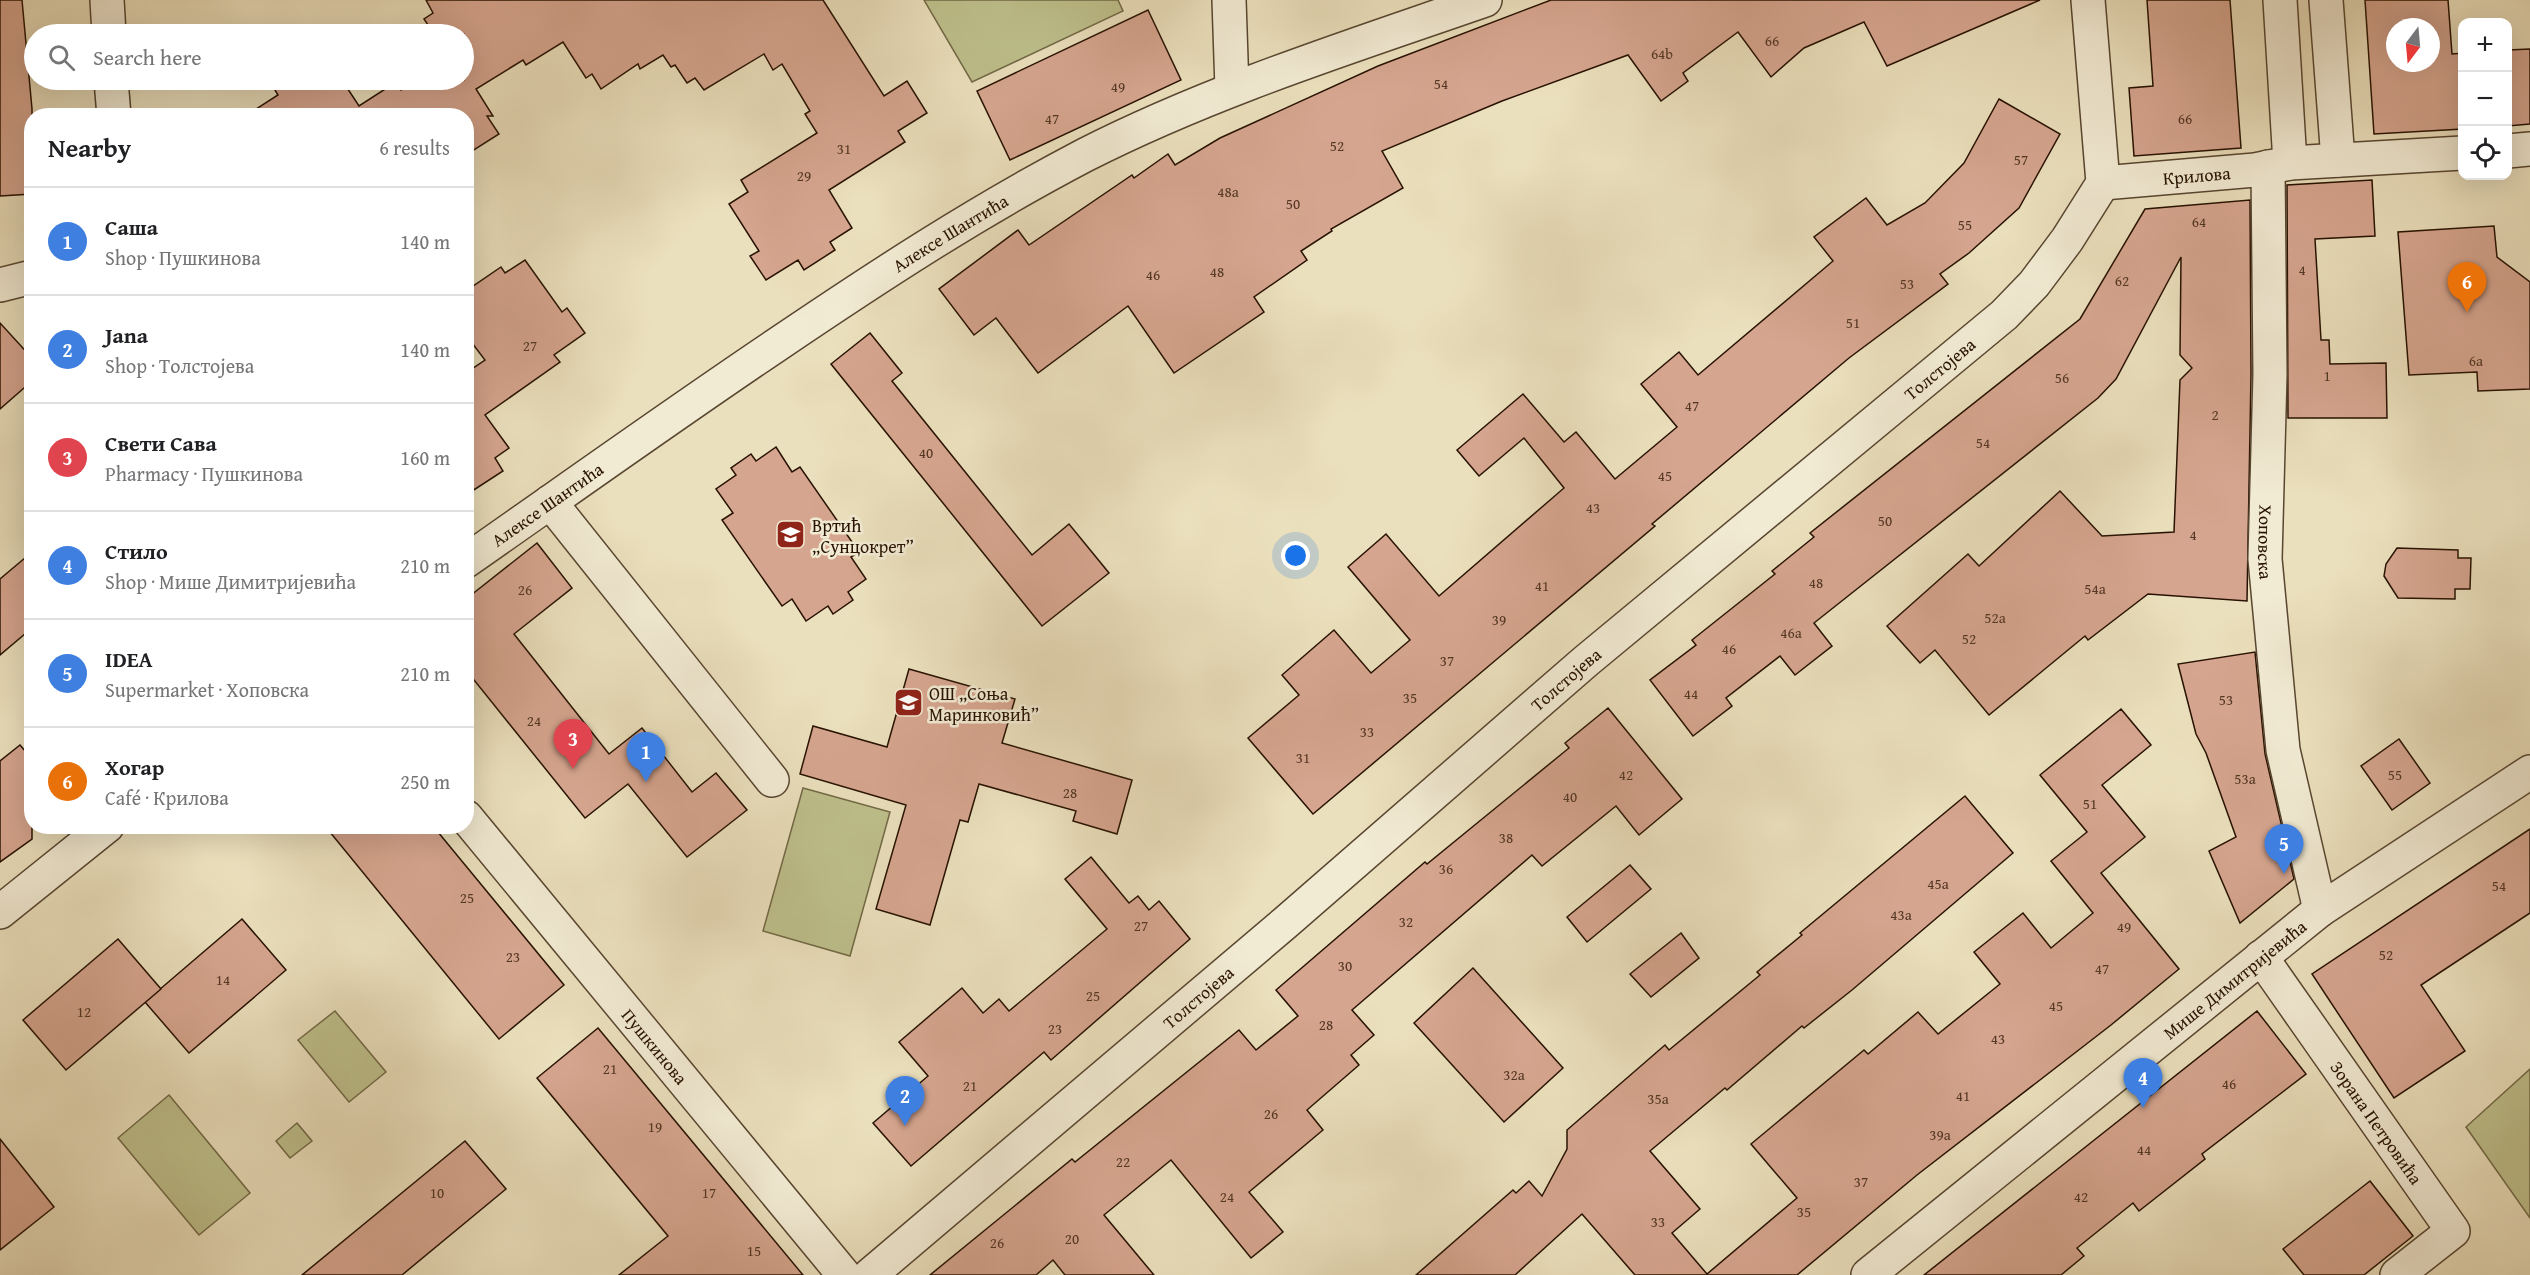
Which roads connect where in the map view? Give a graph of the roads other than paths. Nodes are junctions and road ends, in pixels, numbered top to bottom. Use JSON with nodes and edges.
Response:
{"nodes":[{"id":1,"x":107,"y":0,"type":"edge"},
{"id":2,"x":1229,"y":0,"type":"edge"},
{"id":3,"x":1485,"y":0,"type":"edge"},
{"id":4,"x":2088,"y":0,"type":"edge"},
{"id":5,"x":2280,"y":0,"type":"edge"},
{"id":6,"x":2326,"y":0,"type":"edge"},
{"id":7,"x":108,"y":24,"type":"edge"},
{"id":8,"x":1232,"y":89,"type":"junction"},
{"id":9,"x":112,"y":90,"type":"edge"},
{"id":10,"x":113,"y":108,"type":"edge"},
{"id":11,"x":2530,"y":149,"type":"edge"},
{"id":12,"x":2512,"y":151,"type":"edge"},
{"id":13,"x":2458,"y":153,"type":"edge"},
{"id":14,"x":2338,"y":160,"type":"junction"},
{"id":15,"x":2279,"y":165,"type":"junction"},
{"id":16,"x":2103,"y":183,"type":"junction"},
{"id":17,"x":24,"y":279,"type":"edge"},
{"id":18,"x":0,"y":285,"type":"edge"},
{"id":19,"x":550,"y":502,"type":"junction"},
{"id":20,"x":474,"y":555,"type":"edge"},
{"id":21,"x":2530,"y":772,"type":"edge"},
{"id":22,"x":772,"y":780,"type":"dead end"},
{"id":23,"x":474,"y":827,"type":"edge"},
{"id":24,"x":97,"y":834,"type":"edge"},
{"id":25,"x":2319,"y":910,"type":"junction"},
{"id":26,"x":0,"y":912,"type":"edge"},
{"id":27,"x":2261,"y":957,"type":"junction"},
{"id":28,"x":844,"y":1275,"type":"edge"},
{"id":29,"x":870,"y":1275,"type":"edge"},
{"id":30,"x":1869,"y":1275,"type":"edge"},
{"id":31,"x":2397,"y":1275,"type":"edge"}],
"edges":[{"from":1,"to":7,"type":"street"},
{"from":2,"to":8,"type":"street"},
{"from":3,"to":8,"type":"street","name":"Алексе Шантића"},
{"from":4,"to":16,"type":"street"},
{"from":5,"to":15,"type":"street"},
{"from":6,"to":14,"type":"street"},
{"from":8,"to":19,"type":"street","name":"Алексе Шантића"},
{"from":9,"to":10,"type":"street"},
{"from":11,"to":12,"type":"street"},
{"from":13,"to":14,"type":"street","name":"Крилова"},
{"from":14,"to":15,"type":"street","name":"Крилова"},
{"from":15,"to":16,"type":"street","name":"Крилова"},
{"from":15,"to":25,"type":"street","name":"Хоповска"},
{"from":16,"to":29,"type":"street","name":"Толстојева"},
{"from":17,"to":18,"type":"street"},
{"from":19,"to":20,"type":"street","name":"Алексе Шантића"},
{"from":19,"to":22,"type":"street"},
{"from":21,"to":25,"type":"street","name":"Мише Димитријевића"},
{"from":23,"to":28,"type":"street","name":"Пушкинова"},
{"from":24,"to":26,"type":"street"},
{"from":25,"to":27,"type":"street","name":"Мише Димитријевића"},
{"from":27,"to":30,"type":"street","name":"Мише Димитријевића"},
{"from":27,"to":31,"type":"street","name":"Зорана Петровића"}]}
